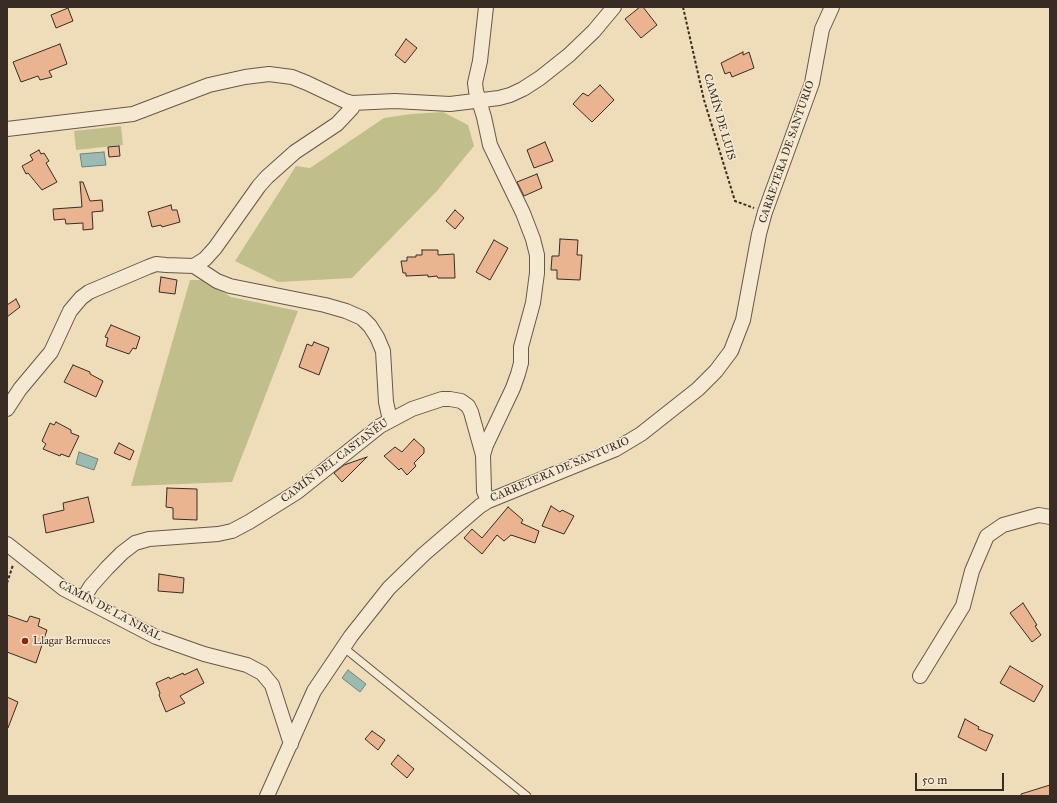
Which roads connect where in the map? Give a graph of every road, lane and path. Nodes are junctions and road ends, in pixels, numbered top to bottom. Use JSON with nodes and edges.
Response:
{"nodes":[{"id":1,"x":486,"y":7,"type":"edge"},
{"id":2,"x":614,"y":7,"type":"edge"},
{"id":3,"x":683,"y":7,"type":"edge"},
{"id":4,"x":832,"y":7,"type":"edge"},
{"id":5,"x":478,"y":100,"type":"junction"},
{"id":6,"x":352,"y":103,"type":"junction"},
{"id":7,"x":7,"y":129,"type":"edge"},
{"id":8,"x":765,"y":212,"type":"junction"},
{"id":9,"x":194,"y":266,"type":"junction"},
{"id":10,"x":7,"y":408,"type":"edge"},
{"id":11,"x":390,"y":420,"type":"junction"},
{"id":12,"x":483,"y":455,"type":"junction"},
{"id":13,"x":488,"y":501,"type":"junction"},
{"id":14,"x":1050,"y":517,"type":"edge"},
{"id":15,"x":12,"y":548,"type":"edge"},
{"id":16,"x":7,"y":583,"type":"edge"},
{"id":17,"x":83,"y":599,"type":"junction"},
{"id":18,"x":343,"y":647,"type":"junction"},
{"id":19,"x":920,"y":676,"type":"dead end"},
{"id":20,"x":291,"y":744,"type":"junction"},
{"id":21,"x":267,"y":796,"type":"edge"},
{"id":22,"x":527,"y":796,"type":"edge"}],
"edges":[{"from":1,"to":5,"type":"street"},
{"from":2,"to":5,"type":"street"},
{"from":3,"to":8,"type":"path","name":"CAMÍN DE LUIS"},
{"from":4,"to":8,"type":"street","name":"CARRETERA DE SANTURIO"},
{"from":5,"to":6,"type":"street"},
{"from":5,"to":12,"type":"street"},
{"from":6,"to":7,"type":"street"},
{"from":6,"to":9,"type":"street"},
{"from":8,"to":13,"type":"street","name":"CARRETERA DE SANTURIO"},
{"from":9,"to":10,"type":"street"},
{"from":9,"to":11,"type":"street"},
{"from":11,"to":12,"type":"street","name":"CAMÍN DEL CASTAÑÉU"},
{"from":11,"to":17,"type":"street","name":"CAMÍN DEL CASTAÑÉU"},
{"from":12,"to":13,"type":"street","name":"CAMÍN DEL CASTAÑÉU"},
{"from":13,"to":18,"type":"street","name":"CARRETERA DE SANTURIO"},
{"from":14,"to":19,"type":"street"},
{"from":15,"to":16,"type":"path"},
{"from":15,"to":17,"type":"street","name":"CAMÍN DE LA NISAL"},
{"from":17,"to":20,"type":"street","name":"CAMÍN DE LA NISAL"},
{"from":18,"to":20,"type":"street","name":"CARRETERA DE SANTURIO"},
{"from":18,"to":22,"type":"lane"},
{"from":20,"to":21,"type":"street","name":"CARRETERA DE SANTURIO"}]}
